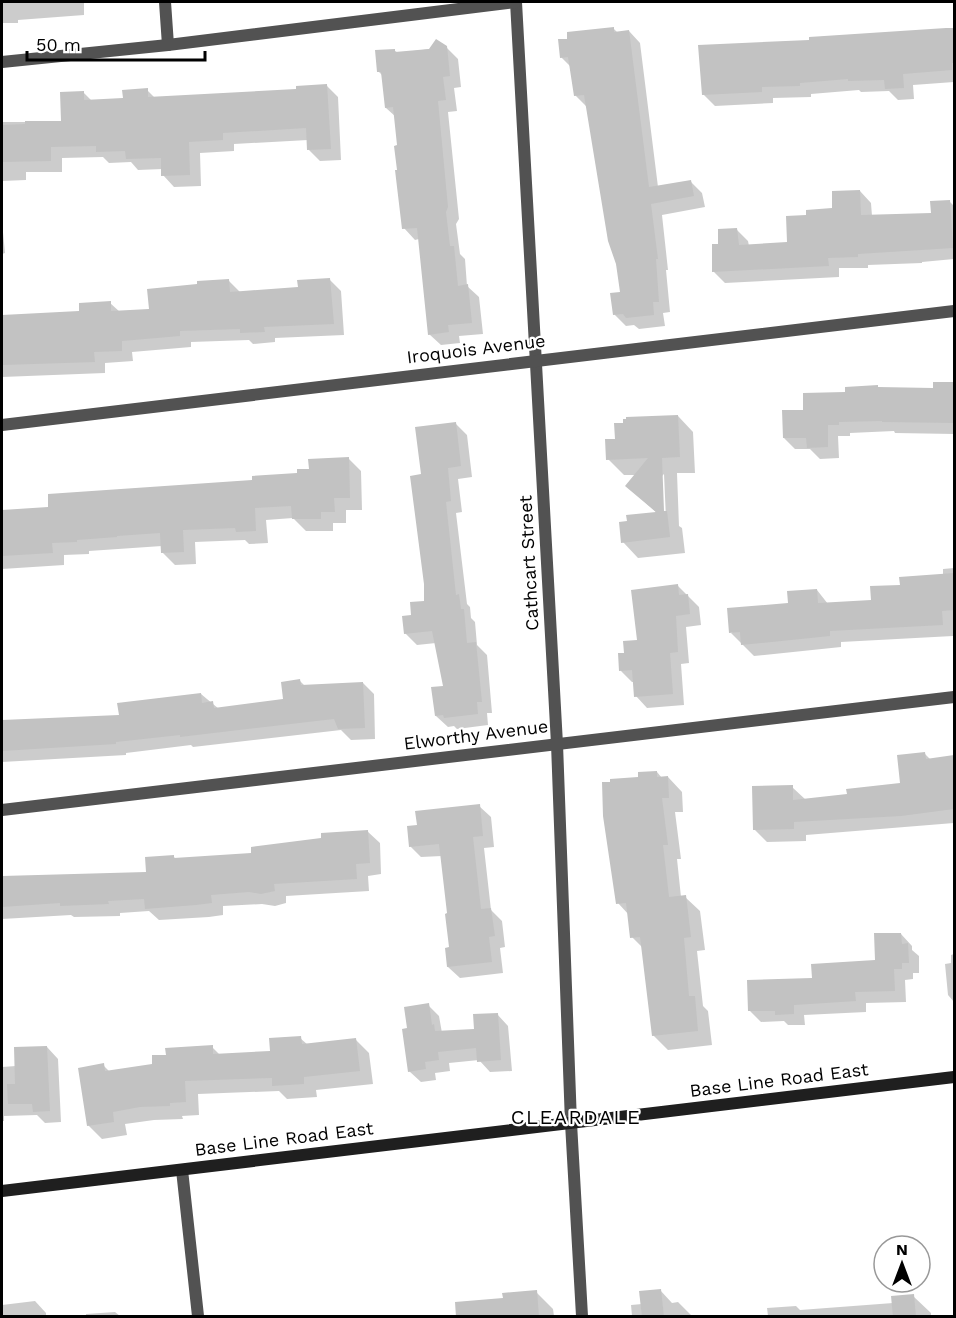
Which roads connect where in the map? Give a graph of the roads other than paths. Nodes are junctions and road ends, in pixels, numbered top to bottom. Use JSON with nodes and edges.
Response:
{"nodes":[{"id":1,"x":165,"y":2,"type":"edge"},
{"id":2,"x":515,"y":2,"type":"edge"},
{"id":3,"x":168,"y":45,"type":"junction"},
{"id":4,"x":2,"y":62,"type":"edge"},
{"id":5,"x":954,"y":310,"type":"edge"},
{"id":6,"x":536,"y":360,"type":"junction"},
{"id":7,"x":2,"y":424,"type":"edge"},
{"id":8,"x":954,"y":696,"type":"edge"},
{"id":9,"x":557,"y":744,"type":"junction"},
{"id":10,"x":2,"y":810,"type":"edge"},
{"id":11,"x":954,"y":1077,"type":"edge"},
{"id":12,"x":571,"y":1123,"type":"junction"},
{"id":13,"x":182,"y":1170,"type":"junction"},
{"id":14,"x":2,"y":1191,"type":"edge"},
{"id":15,"x":198,"y":1317,"type":"edge"},
{"id":16,"x":582,"y":1317,"type":"edge"}],
"edges":[{"from":1,"to":3,"type":"street"},
{"from":2,"to":3,"type":"street"},
{"from":2,"to":6,"type":"street","name":"Cathcart Street"},
{"from":3,"to":4,"type":"street"},
{"from":5,"to":6,"type":"street","name":"Iroquois Avenue"},
{"from":6,"to":7,"type":"street","name":"Iroquois Avenue"},
{"from":6,"to":9,"type":"street","name":"Cathcart Street"},
{"from":8,"to":9,"type":"street","name":"Elworthy Avenue"},
{"from":9,"to":10,"type":"street","name":"Elworthy Avenue"},
{"from":9,"to":12,"type":"street","name":"Cathcart Street"},
{"from":11,"to":12,"type":"street","name":"Base Line Road East"},
{"from":12,"to":13,"type":"street","name":"Base Line Road East"},
{"from":12,"to":16,"type":"street"},
{"from":13,"to":14,"type":"street","name":"Base Line Road East"},
{"from":13,"to":15,"type":"street"}]}
